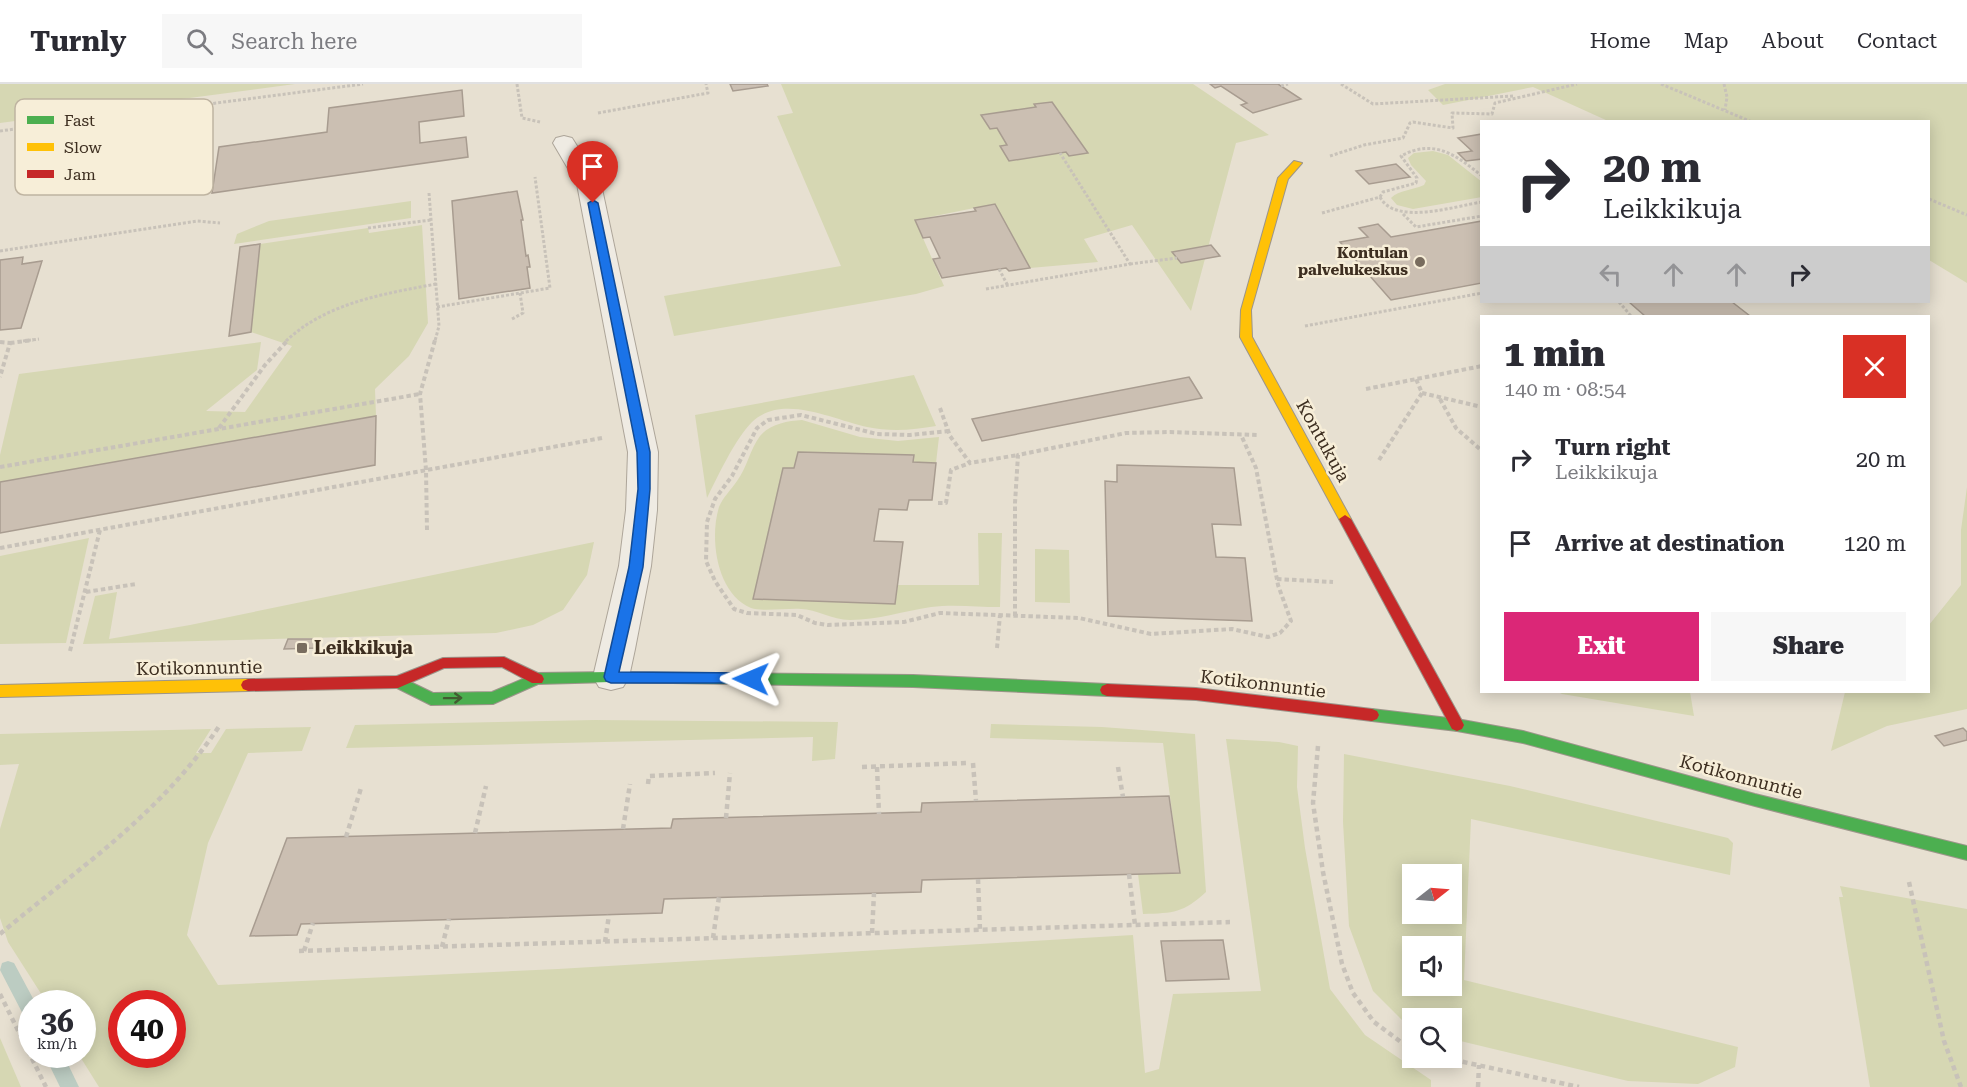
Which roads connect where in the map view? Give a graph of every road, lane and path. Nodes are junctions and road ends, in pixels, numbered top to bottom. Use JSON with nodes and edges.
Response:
{"nodes":[{"id":1,"x":363,"y":84,"type":"edge"},
{"id":2,"x":518,"y":84,"type":"edge"},
{"id":3,"x":706,"y":84,"type":"edge"},
{"id":4,"x":1288,"y":84,"type":"edge"},
{"id":5,"x":1341,"y":84,"type":"edge"},
{"id":6,"x":1577,"y":84,"type":"edge"},
{"id":7,"x":1661,"y":84,"type":"edge"},
{"id":8,"x":1724,"y":84,"type":"edge"},
{"id":9,"x":1281,"y":86,"type":"dead end"},
{"id":10,"x":1520,"y":96,"type":"junction"},
{"id":11,"x":213,"y":103,"type":"edge"},
{"id":12,"x":1725,"y":110,"type":"junction"},
{"id":13,"x":598,"y":113,"type":"dead end"},
{"id":14,"x":1748,"y":120,"type":"edge"},
{"id":15,"x":15,"y":129,"type":"edge"},
{"id":16,"x":0,"y":131,"type":"edge"},
{"id":17,"x":564,"y":143,"type":"joint"},
{"id":18,"x":1060,"y":153,"type":"dead end"},
{"id":19,"x":1329,"y":157,"type":"dead end"},
{"id":20,"x":1297,"y":163,"type":"dead end"},
{"id":21,"x":1480,"y":174,"type":"edge"},
{"id":22,"x":535,"y":177,"type":"dead end"},
{"id":23,"x":429,"y":193,"type":"dead end"},
{"id":24,"x":1380,"y":197,"type":"junction"},
{"id":25,"x":1930,"y":199,"type":"edge"},
{"id":26,"x":1480,"y":202,"type":"edge"},
{"id":27,"x":1322,"y":213,"type":"dead end"},
{"id":28,"x":1403,"y":213,"type":"junction"},
{"id":29,"x":1967,"y":215,"type":"edge"},
{"id":30,"x":1480,"y":216,"type":"edge"},
{"id":31,"x":431,"y":219,"type":"junction"},
{"id":32,"x":220,"y":223,"type":"dead end"},
{"id":33,"x":368,"y":228,"type":"dead end"},
{"id":34,"x":0,"y":251,"type":"edge"},
{"id":35,"x":1177,"y":258,"type":"dead end"},
{"id":36,"x":1130,"y":264,"type":"junction"},
{"id":37,"x":999,"y":269,"type":"dead end"},
{"id":38,"x":436,"y":284,"type":"junction"},
{"id":39,"x":1008,"y":286,"type":"junction"},
{"id":40,"x":986,"y":289,"type":"dead end"},
{"id":41,"x":520,"y":293,"type":"junction"},
{"id":42,"x":1480,"y":293,"type":"edge"},
{"id":43,"x":1620,"y":303,"type":"edge"},
{"id":44,"x":438,"y":307,"type":"junction"},
{"id":45,"x":1630,"y":315,"type":"edge"},
{"id":46,"x":512,"y":319,"type":"dead end"},
{"id":47,"x":1305,"y":326,"type":"dead end"},
{"id":48,"x":39,"y":339,"type":"dead end"},
{"id":49,"x":0,"y":342,"type":"edge"},
{"id":50,"x":10,"y":343,"type":"junction"},
{"id":51,"x":1480,"y":366,"type":"edge"},
{"id":52,"x":0,"y":377,"type":"edge"},
{"id":53,"x":1416,"y":379,"type":"junction"},
{"id":54,"x":1366,"y":389,"type":"dead end"},
{"id":55,"x":1422,"y":393,"type":"junction"},
{"id":56,"x":420,"y":394,"type":"junction"},
{"id":57,"x":1440,"y":399,"type":"junction"},
{"id":58,"x":1480,"y":406,"type":"edge"},
{"id":59,"x":940,"y":408,"type":"dead end"},
{"id":60,"x":218,"y":429,"type":"junction"},
{"id":61,"x":949,"y":431,"type":"junction"},
{"id":62,"x":1241,"y":435,"type":"junction"},
{"id":63,"x":1258,"y":435,"type":"dead end"},
{"id":64,"x":611,"y":436,"type":"dead end"},
{"id":65,"x":1480,"y":450,"type":"edge"},
{"id":66,"x":1018,"y":455,"type":"junction"},
{"id":67,"x":1379,"y":460,"type":"dead end"},
{"id":68,"x":970,"y":463,"type":"junction"},
{"id":69,"x":0,"y":467,"type":"edge"},
{"id":70,"x":426,"y":470,"type":"junction"},
{"id":71,"x":938,"y":503,"type":"dead end"},
{"id":72,"x":100,"y":530,"type":"junction"},
{"id":73,"x":427,"y":530,"type":"dead end"},
{"id":74,"x":0,"y":548,"type":"edge"},
{"id":75,"x":1277,"y":579,"type":"junction"},
{"id":76,"x":1337,"y":582,"type":"dead end"},
{"id":77,"x":136,"y":584,"type":"dead end"},
{"id":78,"x":86,"y":592,"type":"junction"},
{"id":79,"x":1000,"y":615,"type":"junction"},
{"id":80,"x":1015,"y":616,"type":"junction"},
{"id":81,"x":996,"y":650,"type":"dead end"},
{"id":82,"x":70,"y":652,"type":"dead end"},
{"id":83,"x":611,"y":677,"type":"junction"},
{"id":84,"x":537,"y":679,"type":"junction"},
{"id":85,"x":398,"y":682,"type":"junction"},
{"id":86,"x":0,"y":691,"type":"edge"},
{"id":87,"x":222,"y":721,"type":"dead end"},
{"id":88,"x":1457,"y":725,"type":"junction"},
{"id":89,"x":1319,"y":740,"type":"dead end"},
{"id":90,"x":967,"y":763,"type":"dead end"},
{"id":91,"x":974,"y":763,"type":"dead end"},
{"id":92,"x":877,"y":766,"type":"junction"},
{"id":93,"x":862,"y":767,"type":"dead end"},
{"id":94,"x":1118,"y":767,"type":"dead end"},
{"id":95,"x":715,"y":773,"type":"dead end"},
{"id":96,"x":730,"y":773,"type":"dead end"},
{"id":97,"x":630,"y":784,"type":"dead end"},
{"id":98,"x":648,"y":784,"type":"dead end"},
{"id":99,"x":486,"y":786,"type":"dead end"},
{"id":100,"x":361,"y":789,"type":"dead end"},
{"id":101,"x":1123,"y":797,"type":"dead end"},
{"id":102,"x":976,"y":801,"type":"dead end"},
{"id":103,"x":879,"y":814,"type":"dead end"},
{"id":104,"x":726,"y":818,"type":"dead end"},
{"id":105,"x":623,"y":829,"type":"dead end"},
{"id":106,"x":475,"y":833,"type":"dead end"},
{"id":107,"x":346,"y":837,"type":"dead end"},
{"id":108,"x":1967,"y":853,"type":"edge"},
{"id":109,"x":1906,"y":872,"type":"dead end"},
{"id":110,"x":1130,"y":874,"type":"dead end"},
{"id":111,"x":978,"y":879,"type":"dead end"},
{"id":112,"x":874,"y":893,"type":"dead end"},
{"id":113,"x":719,"y":897,"type":"dead end"},
{"id":114,"x":609,"y":915,"type":"dead end"},
{"id":115,"x":449,"y":919,"type":"dead end"},
{"id":116,"x":1230,"y":922,"type":"dead end"},
{"id":117,"x":313,"y":924,"type":"dead end"},
{"id":118,"x":1135,"y":925,"type":"junction"},
{"id":119,"x":980,"y":930,"type":"junction"},
{"id":120,"x":872,"y":933,"type":"junction"},
{"id":121,"x":0,"y":934,"type":"edge"},
{"id":122,"x":713,"y":938,"type":"junction"},
{"id":123,"x":605,"y":942,"type":"junction"},
{"id":124,"x":442,"y":947,"type":"junction"},
{"id":125,"x":0,"y":994,"type":"edge"},
{"id":126,"x":1402,"y":1044,"type":"edge"},
{"id":127,"x":1462,"y":1062,"type":"edge"},
{"id":128,"x":1479,"y":1065,"type":"junction"},
{"id":129,"x":46,"y":1087,"type":"edge"},
{"id":130,"x":1478,"y":1087,"type":"edge"},
{"id":131,"x":1579,"y":1087,"type":"edge"},
{"id":132,"x":1961,"y":1087,"type":"edge"}],
"edges":[{"from":1,"to":11,"type":"path"},
{"from":2,"to":17,"type":"path"},
{"from":3,"to":13,"type":"path"},
{"from":4,"to":9,"type":"path"},
{"from":5,"to":10,"type":"path"},
{"from":6,"to":10,"type":"path"},
{"from":7,"to":12,"type":"path"},
{"from":8,"to":12,"type":"path"},
{"from":10,"to":19,"type":"path"},
{"from":12,"to":14,"type":"path"},
{"from":15,"to":16,"type":"path"},
{"from":17,"to":83,"type":"street"},
{"from":18,"to":36,"type":"path"},
{"from":20,"to":88,"type":"street","name":"Kontukuja"},
{"from":21,"to":24,"type":"path"},
{"from":22,"to":41,"type":"path"},
{"from":23,"to":31,"type":"path"},
{"from":24,"to":27,"type":"path"},
{"from":24,"to":28,"type":"path"},
{"from":25,"to":29,"type":"path"},
{"from":26,"to":28,"type":"path"},
{"from":28,"to":30,"type":"path"},
{"from":31,"to":33,"type":"path"},
{"from":31,"to":38,"type":"path"},
{"from":32,"to":34,"type":"path"},
{"from":35,"to":36,"type":"path"},
{"from":36,"to":39,"type":"path"},
{"from":37,"to":39,"type":"path"},
{"from":38,"to":44,"type":"path"},
{"from":38,"to":60,"type":"path"},
{"from":39,"to":40,"type":"path"},
{"from":41,"to":44,"type":"path"},
{"from":41,"to":46,"type":"path"},
{"from":42,"to":47,"type":"path"},
{"from":43,"to":45,"type":"path"},
{"from":44,"to":56,"type":"path"},
{"from":48,"to":50,"type":"path"},
{"from":49,"to":50,"type":"path"},
{"from":50,"to":52,"type":"path"},
{"from":51,"to":53,"type":"path"},
{"from":53,"to":54,"type":"path"},
{"from":53,"to":55,"type":"path"},
{"from":55,"to":57,"type":"path"},
{"from":55,"to":67,"type":"path"},
{"from":56,"to":60,"type":"path"},
{"from":56,"to":70,"type":"path"},
{"from":57,"to":58,"type":"path"},
{"from":57,"to":65,"type":"path"},
{"from":59,"to":61,"type":"path"},
{"from":60,"to":69,"type":"path"},
{"from":61,"to":68,"type":"path"},
{"from":61,"to":79,"type":"path"},
{"from":62,"to":63,"type":"path"},
{"from":62,"to":66,"type":"path"},
{"from":62,"to":75,"type":"path"},
{"from":64,"to":70,"type":"path"},
{"from":66,"to":68,"type":"path"},
{"from":66,"to":80,"type":"path"},
{"from":68,"to":71,"type":"path"},
{"from":70,"to":72,"type":"path"},
{"from":70,"to":73,"type":"path"},
{"from":72,"to":74,"type":"path"},
{"from":72,"to":78,"type":"path"},
{"from":75,"to":76,"type":"path"},
{"from":75,"to":80,"type":"path"},
{"from":77,"to":78,"type":"path"},
{"from":78,"to":82,"type":"path"},
{"from":79,"to":80,"type":"path"},
{"from":79,"to":81,"type":"path"},
{"from":83,"to":84,"type":"street","name":"Kotikonnuntie"},
{"from":83,"to":88,"type":"street","name":"Kotikonnuntie"},
{"from":84,"to":85,"type":"street","name":"Kotikonnuntie"},
{"from":85,"to":84,"type":"street","name":"Kotikonnuntie","one_way":true},
{"from":85,"to":86,"type":"street","name":"Kotikonnuntie"},
{"from":87,"to":121,"type":"path"},
{"from":88,"to":108,"type":"street","name":"Kotikonnuntie"},
{"from":89,"to":126,"type":"path"},
{"from":90,"to":92,"type":"path"},
{"from":91,"to":102,"type":"path"},
{"from":92,"to":93,"type":"path"},
{"from":92,"to":103,"type":"path"},
{"from":94,"to":101,"type":"path"},
{"from":95,"to":98,"type":"path"},
{"from":96,"to":104,"type":"path"},
{"from":97,"to":105,"type":"path"},
{"from":99,"to":106,"type":"path"},
{"from":100,"to":107,"type":"path"},
{"from":109,"to":132,"type":"path"},
{"from":110,"to":118,"type":"path"},
{"from":111,"to":119,"type":"path"},
{"from":112,"to":120,"type":"path"},
{"from":113,"to":122,"type":"path"},
{"from":114,"to":123,"type":"path"},
{"from":115,"to":124,"type":"path"},
{"from":116,"to":118,"type":"path"},
{"from":117,"to":124,"type":"path"},
{"from":118,"to":119,"type":"path"},
{"from":119,"to":120,"type":"path"},
{"from":120,"to":122,"type":"path"},
{"from":122,"to":123,"type":"path"},
{"from":123,"to":124,"type":"path"},
{"from":125,"to":129,"type":"path"},
{"from":127,"to":128,"type":"path"},
{"from":128,"to":130,"type":"path"},
{"from":128,"to":131,"type":"path"}]}
